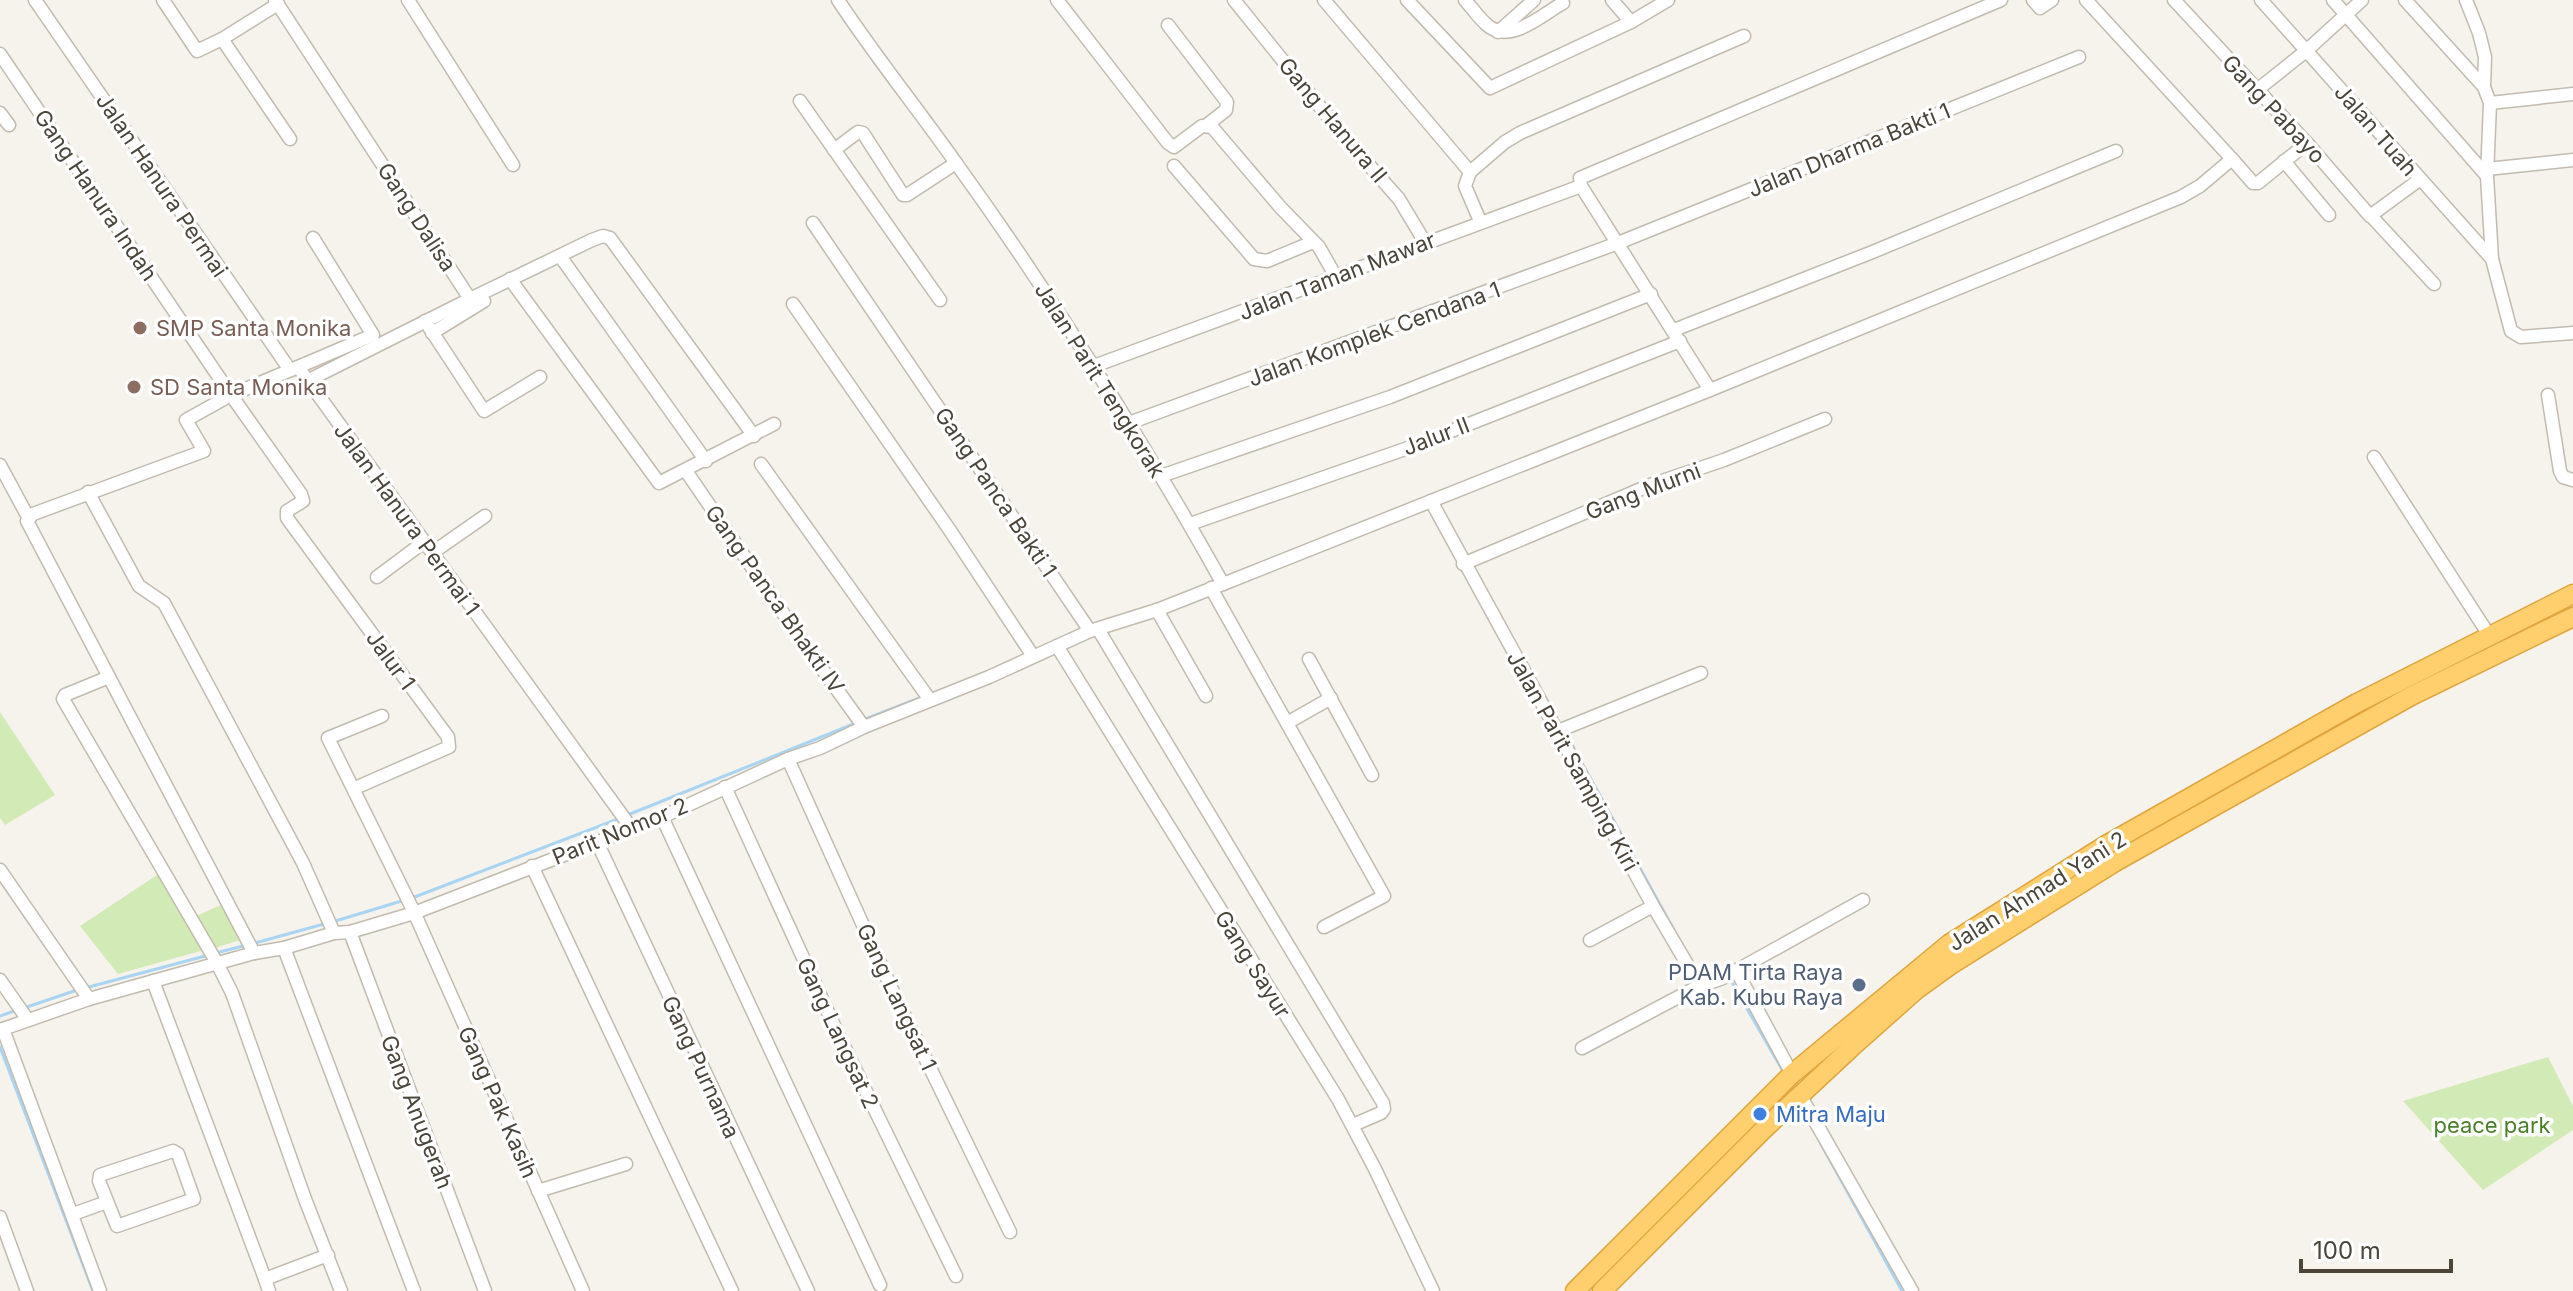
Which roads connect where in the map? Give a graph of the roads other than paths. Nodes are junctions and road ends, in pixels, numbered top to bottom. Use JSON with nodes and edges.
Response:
{"nodes":[{"id":1,"x":35,"y":0,"type":"edge"},
{"id":2,"x":163,"y":0,"type":"edge"},
{"id":3,"x":408,"y":0,"type":"edge"},
{"id":4,"x":838,"y":0,"type":"edge"},
{"id":5,"x":1057,"y":0,"type":"edge"},
{"id":6,"x":1234,"y":0,"type":"edge"},
{"id":7,"x":1324,"y":0,"type":"edge"},
{"id":8,"x":1407,"y":0,"type":"edge"},
{"id":9,"x":1465,"y":0,"type":"edge"},
{"id":10,"x":1534,"y":0,"type":"edge"},
{"id":11,"x":1612,"y":0,"type":"edge"},
{"id":12,"x":1668,"y":0,"type":"edge"},
{"id":13,"x":2001,"y":0,"type":"edge"},
{"id":14,"x":2033,"y":0,"type":"edge"},
{"id":15,"x":2052,"y":0,"type":"edge"},
{"id":16,"x":2086,"y":0,"type":"edge"},
{"id":17,"x":2174,"y":0,"type":"edge"},
{"id":18,"x":2261,"y":0,"type":"edge"},
{"id":19,"x":2333,"y":0,"type":"edge"},
{"id":20,"x":2362,"y":0,"type":"edge"},
{"id":21,"x":2405,"y":0,"type":"edge"},
{"id":22,"x":2466,"y":0,"type":"edge"},
{"id":23,"x":1561,"y":1,"type":"edge"},
{"id":24,"x":276,"y":2,"type":"edge"},
{"id":25,"x":1573,"y":13,"type":"dead end"},
{"id":26,"x":2345,"y":14,"type":"junction"},
{"id":27,"x":1631,"y":22,"type":"junction"},
{"id":28,"x":1168,"y":25,"type":"dead end"},
{"id":29,"x":1498,"y":32,"type":"junction"},
{"id":30,"x":1744,"y":36,"type":"dead end"},
{"id":31,"x":222,"y":39,"type":"junction"},
{"id":32,"x":2306,"y":51,"type":"junction"},
{"id":33,"x":0,"y":54,"type":"edge"},
{"id":34,"x":2079,"y":57,"type":"dead end"},
{"id":35,"x":2484,"y":87,"type":"junction"},
{"id":36,"x":2257,"y":90,"type":"junction"},
{"id":37,"x":2573,"y":94,"type":"edge"},
{"id":38,"x":800,"y":101,"type":"dead end"},
{"id":39,"x":2490,"y":103,"type":"junction"},
{"id":40,"x":0,"y":113,"type":"edge"},
{"id":41,"x":9,"y":125,"type":"dead end"},
{"id":42,"x":1207,"y":125,"type":"junction"},
{"id":43,"x":290,"y":139,"type":"dead end"},
{"id":44,"x":2307,"y":143,"type":"junction"},
{"id":45,"x":834,"y":150,"type":"junction"},
{"id":46,"x":2116,"y":151,"type":"dead end"},
{"id":47,"x":2232,"y":159,"type":"junction"},
{"id":48,"x":2573,"y":160,"type":"edge"},
{"id":49,"x":2284,"y":161,"type":"junction"},
{"id":50,"x":956,"y":163,"type":"junction"},
{"id":51,"x":513,"y":165,"type":"dead end"},
{"id":52,"x":1174,"y":166,"type":"dead end"},
{"id":53,"x":1470,"y":172,"type":"junction"},
{"id":54,"x":2487,"y":173,"type":"junction"},
{"id":55,"x":2419,"y":180,"type":"junction"},
{"id":56,"x":1581,"y":186,"type":"junction"},
{"id":57,"x":2329,"y":215,"type":"dead end"},
{"id":58,"x":2373,"y":216,"type":"junction"},
{"id":59,"x":1480,"y":221,"type":"junction"},
{"id":60,"x":813,"y":223,"type":"dead end"},
{"id":61,"x":313,"y":238,"type":"dead end"},
{"id":62,"x":1313,"y":242,"type":"junction"},
{"id":63,"x":1618,"y":243,"type":"junction"},
{"id":64,"x":1426,"y":244,"type":"junction"},
{"id":65,"x":560,"y":256,"type":"junction"},
{"id":66,"x":2492,"y":259,"type":"junction"},
{"id":67,"x":1336,"y":277,"type":"junction"},
{"id":68,"x":510,"y":279,"type":"junction"},
{"id":69,"x":2434,"y":284,"type":"dead end"},
{"id":70,"x":1651,"y":294,"type":"junction"},
{"id":71,"x":470,"y":299,"type":"junction"},
{"id":72,"x":940,"y":300,"type":"dead end"},
{"id":73,"x":484,"y":301,"type":"dead end"},
{"id":74,"x":793,"y":304,"type":"dead end"},
{"id":75,"x":429,"y":327,"type":"junction"},
{"id":76,"x":2573,"y":333,"type":"edge"},
{"id":77,"x":1677,"y":335,"type":"junction"},
{"id":78,"x":1094,"y":366,"type":"junction"},
{"id":79,"x":294,"y":369,"type":"junction"},
{"id":80,"x":540,"y":377,"type":"dead end"},
{"id":81,"x":307,"y":381,"type":"junction"},
{"id":82,"x":1710,"y":390,"type":"junction"},
{"id":83,"x":231,"y":395,"type":"junction"},
{"id":84,"x":2548,"y":395,"type":"dead end"},
{"id":85,"x":1825,"y":419,"type":"dead end"},
{"id":86,"x":1129,"y":423,"type":"junction"},
{"id":87,"x":774,"y":424,"type":"dead end"},
{"id":88,"x":754,"y":436,"type":"junction"},
{"id":89,"x":2374,"y":457,"type":"dead end"},
{"id":90,"x":706,"y":461,"type":"junction"},
{"id":91,"x":761,"y":464,"type":"dead end"},
{"id":92,"x":0,"y":465,"type":"edge"},
{"id":93,"x":686,"y":471,"type":"junction"},
{"id":94,"x":1161,"y":476,"type":"junction"},
{"id":95,"x":2573,"y":480,"type":"edge"},
{"id":96,"x":88,"y":492,"type":"junction"},
{"id":97,"x":301,"y":494,"type":"joint"},
{"id":98,"x":1431,"y":501,"type":"junction"},
{"id":99,"x":485,"y":516,"type":"dead end"},
{"id":100,"x":28,"y":517,"type":"junction"},
{"id":101,"x":1190,"y":524,"type":"junction"},
{"id":102,"x":424,"y":542,"type":"junction"},
{"id":103,"x":432,"y":553,"type":"junction"},
{"id":104,"x":1463,"y":564,"type":"junction"},
{"id":105,"x":377,"y":577,"type":"dead end"},
{"id":106,"x":1217,"y":586,"type":"junction"},
{"id":107,"x":2573,"y":594,"type":"edge"},
{"id":108,"x":1157,"y":610,"type":"junction"},
{"id":109,"x":2573,"y":617,"type":"edge"},
{"id":110,"x":1094,"y":630,"type":"junction"},
{"id":111,"x":2489,"y":635,"type":"junction"},
{"id":112,"x":1057,"y":646,"type":"junction"},
{"id":113,"x":1033,"y":656,"type":"junction"},
{"id":114,"x":1309,"y":659,"type":"dead end"},
{"id":115,"x":1701,"y":673,"type":"dead end"},
{"id":116,"x":109,"y":677,"type":"junction"},
{"id":117,"x":1206,"y":696,"type":"dead end"},
{"id":118,"x":1331,"y":698,"type":"junction"},
{"id":119,"x":930,"y":700,"type":"junction"},
{"id":120,"x":382,"y":716,"type":"dead end"},
{"id":121,"x":1287,"y":723,"type":"junction"},
{"id":122,"x":864,"y":727,"type":"junction"},
{"id":123,"x":1563,"y":729,"type":"junction"},
{"id":124,"x":788,"y":759,"type":"junction"},
{"id":125,"x":1372,"y":775,"type":"dead end"},
{"id":126,"x":725,"y":787,"type":"junction"},
{"id":127,"x":355,"y":788,"type":"junction"},
{"id":128,"x":662,"y":817,"type":"junction"},
{"id":129,"x":627,"y":821,"type":"junction"},
{"id":130,"x":597,"y":842,"type":"junction"},
{"id":131,"x":532,"y":866,"type":"junction"},
{"id":132,"x":0,"y":870,"type":"edge"},
{"id":133,"x":1863,"y":900,"type":"dead end"},
{"id":134,"x":1653,"y":906,"type":"junction"},
{"id":135,"x":414,"y":912,"type":"junction"},
{"id":136,"x":1324,"y":927,"type":"dead end"},
{"id":137,"x":350,"y":932,"type":"junction"},
{"id":138,"x":334,"y":933,"type":"junction"},
{"id":139,"x":1590,"y":940,"type":"dead end"},
{"id":140,"x":284,"y":948,"type":"junction"},
{"id":141,"x":254,"y":953,"type":"junction"},
{"id":142,"x":217,"y":963,"type":"junction"},
{"id":143,"x":1730,"y":974,"type":"junction"},
{"id":144,"x":0,"y":980,"type":"edge"},
{"id":145,"x":153,"y":981,"type":"junction"},
{"id":146,"x":1703,"y":984,"type":"junction"},
{"id":147,"x":89,"y":999,"type":"junction"},
{"id":148,"x":28,"y":1020,"type":"junction"},
{"id":149,"x":1,"y":1029,"type":"edge"},
{"id":150,"x":1582,"y":1048,"type":"dead end"},
{"id":151,"x":1788,"y":1078,"type":"junction"},
{"id":152,"x":1797,"y":1098,"type":"junction"},
{"id":153,"x":1353,"y":1125,"type":"junction"},
{"id":154,"x":626,"y":1164,"type":"dead end"},
{"id":155,"x":538,"y":1191,"type":"junction"},
{"id":156,"x":107,"y":1202,"type":"junction"},
{"id":157,"x":73,"y":1214,"type":"junction"},
{"id":158,"x":0,"y":1217,"type":"edge"},
{"id":159,"x":1010,"y":1232,"type":"dead end"},
{"id":160,"x":328,"y":1255,"type":"junction"},
{"id":161,"x":956,"y":1276,"type":"dead end"},
{"id":162,"x":267,"y":1285,"type":"edge"},
{"id":163,"x":880,"y":1285,"type":"dead end"},
{"id":164,"x":1579,"y":1290,"type":"edge"},
{"id":165,"x":27,"y":1291,"type":"edge"},
{"id":166,"x":100,"y":1291,"type":"edge"},
{"id":167,"x":341,"y":1291,"type":"edge"},
{"id":168,"x":414,"y":1291,"type":"edge"},
{"id":169,"x":485,"y":1291,"type":"edge"},
{"id":170,"x":583,"y":1291,"type":"edge"},
{"id":171,"x":732,"y":1291,"type":"edge"},
{"id":172,"x":808,"y":1291,"type":"edge"},
{"id":173,"x":1433,"y":1291,"type":"edge"},
{"id":174,"x":1602,"y":1291,"type":"edge"},
{"id":175,"x":1912,"y":1291,"type":"edge"}],
"edges":[{"from":1,"to":79,"type":"street","name":"Jalan Hanura Permai"},
{"from":2,"to":31,"type":"street"},
{"from":3,"to":51,"type":"street"},
{"from":4,"to":50,"type":"street","name":"Jalan Parit Tengkorak"},
{"from":5,"to":42,"type":"street"},
{"from":6,"to":64,"type":"street","name":"Gang Hanura II"},
{"from":7,"to":53,"type":"street"},
{"from":8,"to":27,"type":"street"},
{"from":9,"to":29,"type":"street"},
{"from":10,"to":29,"type":"street"},
{"from":11,"to":27,"type":"street"},
{"from":12,"to":27,"type":"street"},
{"from":13,"to":56,"type":"street","name":"Jalan Taman Mawar"},
{"from":14,"to":15,"type":"street"},
{"from":16,"to":47,"type":"street"},
{"from":17,"to":36,"type":"street","name":"Gang Pabayo"},
{"from":18,"to":32,"type":"street","name":"Jalan Tuah"},
{"from":19,"to":26,"type":"street"},
{"from":20,"to":26,"type":"street"},
{"from":21,"to":35,"type":"street"},
{"from":22,"to":35,"type":"street"},
{"from":23,"to":25,"type":"street"},
{"from":23,"to":29,"type":"street"},
{"from":24,"to":31,"type":"street"},
{"from":24,"to":71,"type":"street","name":"Gang Dalisa"},
{"from":26,"to":32,"type":"street"},
{"from":26,"to":54,"type":"street"},
{"from":28,"to":42,"type":"street"},
{"from":30,"to":53,"type":"street"},
{"from":31,"to":43,"type":"street"},
{"from":32,"to":36,"type":"street"},
{"from":32,"to":55,"type":"street","name":"Jalan Tuah"},
{"from":33,"to":83,"type":"street","name":"Gang Hanura Indah"},
{"from":34,"to":63,"type":"street","name":"Jalan Dharma Bakti 1"},
{"from":35,"to":39,"type":"street"},
{"from":36,"to":44,"type":"street","name":"Gang Pabayo"},
{"from":37,"to":39,"type":"street"},
{"from":38,"to":45,"type":"street"},
{"from":39,"to":54,"type":"street"},
{"from":40,"to":41,"type":"street"},
{"from":42,"to":62,"type":"street"},
{"from":44,"to":49,"type":"street"},
{"from":44,"to":58,"type":"street","name":"Gang Pabayo"},
{"from":45,"to":50,"type":"street"},
{"from":45,"to":72,"type":"street"},
{"from":46,"to":77,"type":"street","name":"Jalur II"},
{"from":47,"to":49,"type":"street"},
{"from":47,"to":82,"type":"street"},
{"from":48,"to":54,"type":"street"},
{"from":49,"to":57,"type":"street"},
{"from":50,"to":78,"type":"street","name":"Jalan Parit Tengkorak"},
{"from":52,"to":62,"type":"street"},
{"from":53,"to":59,"type":"street"},
{"from":54,"to":66,"type":"street"},
{"from":55,"to":58,"type":"street"},
{"from":55,"to":66,"type":"street","name":"Jalan Tuah"},
{"from":56,"to":59,"type":"street","name":"Jalan Taman Mawar"},
{"from":56,"to":63,"type":"street"},
{"from":58,"to":69,"type":"street","name":"Gang Pabayo"},
{"from":59,"to":64,"type":"street","name":"Jalan Taman Mawar"},
{"from":60,"to":110,"type":"street","name":"Gang Panca Bakti 1"},
{"from":61,"to":79,"type":"street"},
{"from":62,"to":67,"type":"street"},
{"from":63,"to":70,"type":"street"},
{"from":63,"to":86,"type":"street","name":"Jalan Komplek Cendana 1"},
{"from":64,"to":67,"type":"street","name":"Jalan Taman Mawar"},
{"from":65,"to":68,"type":"street"},
{"from":65,"to":88,"type":"street"},
{"from":65,"to":90,"type":"street"},
{"from":66,"to":76,"type":"street"},
{"from":67,"to":78,"type":"street","name":"Jalan Taman Mawar"},
{"from":68,"to":71,"type":"street"},
{"from":68,"to":93,"type":"street"},
{"from":70,"to":77,"type":"street"},
{"from":70,"to":94,"type":"street"},
{"from":71,"to":75,"type":"street"},
{"from":73,"to":75,"type":"street"},
{"from":74,"to":113,"type":"street"},
{"from":75,"to":80,"type":"street"},
{"from":75,"to":81,"type":"street"},
{"from":77,"to":82,"type":"street"},
{"from":77,"to":101,"type":"street","name":"Jalur II"},
{"from":78,"to":86,"type":"street","name":"Jalan Parit Tengkorak"},
{"from":79,"to":81,"type":"street","name":"Jalan Hanura Permai 1"},
{"from":79,"to":83,"type":"street"},
{"from":81,"to":102,"type":"street","name":"Jalan Hanura Permai 1"},
{"from":82,"to":98,"type":"street"},
{"from":83,"to":96,"type":"street"},
{"from":83,"to":97,"type":"street","name":"Gang Hanura Indah"},
{"from":84,"to":95,"type":"street"},
{"from":85,"to":104,"type":"street","name":"Gang Murni"},
{"from":86,"to":94,"type":"street","name":"Jalan Parit Tengkorak"},
{"from":87,"to":88,"type":"street"},
{"from":88,"to":90,"type":"street"},
{"from":89,"to":111,"type":"street"},
{"from":90,"to":93,"type":"street"},
{"from":91,"to":119,"type":"street"},
{"from":92,"to":100,"type":"street"},
{"from":93,"to":122,"type":"street","name":"Gang Panca Bhakti IV"},
{"from":94,"to":101,"type":"street","name":"Jalan Parit Tengkorak"},
{"from":96,"to":100,"type":"street"},
{"from":96,"to":138,"type":"street"},
{"from":97,"to":127,"type":"street","name":"Jalur 1"},
{"from":98,"to":104,"type":"street","name":"Jalan Parit Samping Kiri"},
{"from":98,"to":106,"type":"street"},
{"from":99,"to":103,"type":"street"},
{"from":100,"to":116,"type":"street"},
{"from":101,"to":106,"type":"street","name":"Jalan Parit Tengkorak"},
{"from":102,"to":103,"type":"street","name":"Jalan Hanura Permai 1"},
{"from":102,"to":105,"type":"street"},
{"from":103,"to":129,"type":"street","name":"Jalan Hanura Permai 1"},
{"from":104,"to":123,"type":"street","name":"Jalan Parit Samping Kiri"},
{"from":106,"to":108,"type":"street","name":"Parit Nomor 2"},
{"from":106,"to":121,"type":"street","name":"Jalan Parit Tengkorak"},
{"from":107,"to":111,"type":"highway","name":"Jalan Ahmad Yani 2"},
{"from":108,"to":110,"type":"street","name":"Parit Nomor 2"},
{"from":108,"to":117,"type":"street"},
{"from":109,"to":152,"type":"highway","name":"Jalan Ahmad Yani 2"},
{"from":110,"to":112,"type":"street","name":"Parit Nomor 2"},
{"from":110,"to":153,"type":"street","name":"Gang Panca Bakti 1"},
{"from":111,"to":151,"type":"highway","name":"Jalan Ahmad Yani 2"},
{"from":112,"to":113,"type":"street","name":"Parit Nomor 2"},
{"from":112,"to":153,"type":"street","name":"Gang Sayur"},
{"from":113,"to":119,"type":"street","name":"Parit Nomor 2"},
{"from":114,"to":118,"type":"street"},
{"from":115,"to":123,"type":"street"},
{"from":116,"to":141,"type":"street"},
{"from":116,"to":142,"type":"street"},
{"from":118,"to":121,"type":"street"},
{"from":118,"to":125,"type":"street"},
{"from":119,"to":122,"type":"street","name":"Parit Nomor 2"},
{"from":120,"to":127,"type":"street","name":"Gang Pak Kasih"},
{"from":121,"to":136,"type":"street","name":"Jalan Parit Tengkorak"},
{"from":122,"to":124,"type":"street","name":"Parit Nomor 2"},
{"from":123,"to":134,"type":"street","name":"Jalan Parit Samping Kiri"},
{"from":124,"to":126,"type":"street","name":"Parit Nomor 2"},
{"from":124,"to":159,"type":"street","name":"Gang Langsat 1"},
{"from":126,"to":128,"type":"street","name":"Parit Nomor 2"},
{"from":126,"to":161,"type":"street","name":"Gang Langsat 2"},
{"from":127,"to":135,"type":"street","name":"Gang Pak Kasih"},
{"from":128,"to":129,"type":"street","name":"Parit Nomor 2"},
{"from":128,"to":163,"type":"street"},
{"from":129,"to":130,"type":"street","name":"Parit Nomor 2"},
{"from":130,"to":131,"type":"street","name":"Parit Nomor 2"},
{"from":130,"to":172,"type":"street","name":"Gang Purnama"},
{"from":131,"to":135,"type":"street","name":"Parit Nomor 2"},
{"from":131,"to":171,"type":"street"},
{"from":132,"to":147,"type":"street"},
{"from":133,"to":143,"type":"street"},
{"from":134,"to":139,"type":"street"},
{"from":134,"to":146,"type":"street","name":"Jalan Parit Samping Kiri"},
{"from":135,"to":137,"type":"street","name":"Parit Nomor 2"},
{"from":135,"to":155,"type":"street","name":"Gang Pak Kasih"},
{"from":137,"to":138,"type":"street","name":"Parit Nomor 2"},
{"from":137,"to":169,"type":"street","name":"Gang Anugerah"},
{"from":138,"to":140,"type":"street","name":"Parit Nomor 2"},
{"from":140,"to":141,"type":"street","name":"Parit Nomor 2"},
{"from":140,"to":168,"type":"street"},
{"from":141,"to":142,"type":"street","name":"Parit Nomor 2"},
{"from":142,"to":145,"type":"street","name":"Parit Nomor 2"},
{"from":142,"to":160,"type":"street"},
{"from":143,"to":146,"type":"street"},
{"from":143,"to":151,"type":"street"},
{"from":144,"to":148,"type":"street"},
{"from":145,"to":147,"type":"street","name":"Parit Nomor 2"},
{"from":145,"to":162,"type":"street"},
{"from":146,"to":150,"type":"street"},
{"from":147,"to":148,"type":"street","name":"Parit Nomor 2"},
{"from":148,"to":149,"type":"street","name":"Parit Nomor 2"},
{"from":149,"to":157,"type":"street"},
{"from":151,"to":164,"type":"highway","name":"Jalan Ahmad Yani 2"},
{"from":152,"to":174,"type":"highway","name":"Jalan Ahmad Yani 2"},
{"from":152,"to":175,"type":"street"},
{"from":153,"to":173,"type":"street","name":"Gang Sayur"},
{"from":154,"to":155,"type":"street"},
{"from":155,"to":170,"type":"street","name":"Gang Pak Kasih"},
{"from":156,"to":156,"type":"street"},
{"from":156,"to":157,"type":"street"},
{"from":157,"to":166,"type":"street"},
{"from":158,"to":165,"type":"street"},
{"from":160,"to":162,"type":"street"},
{"from":160,"to":167,"type":"street"}]}
